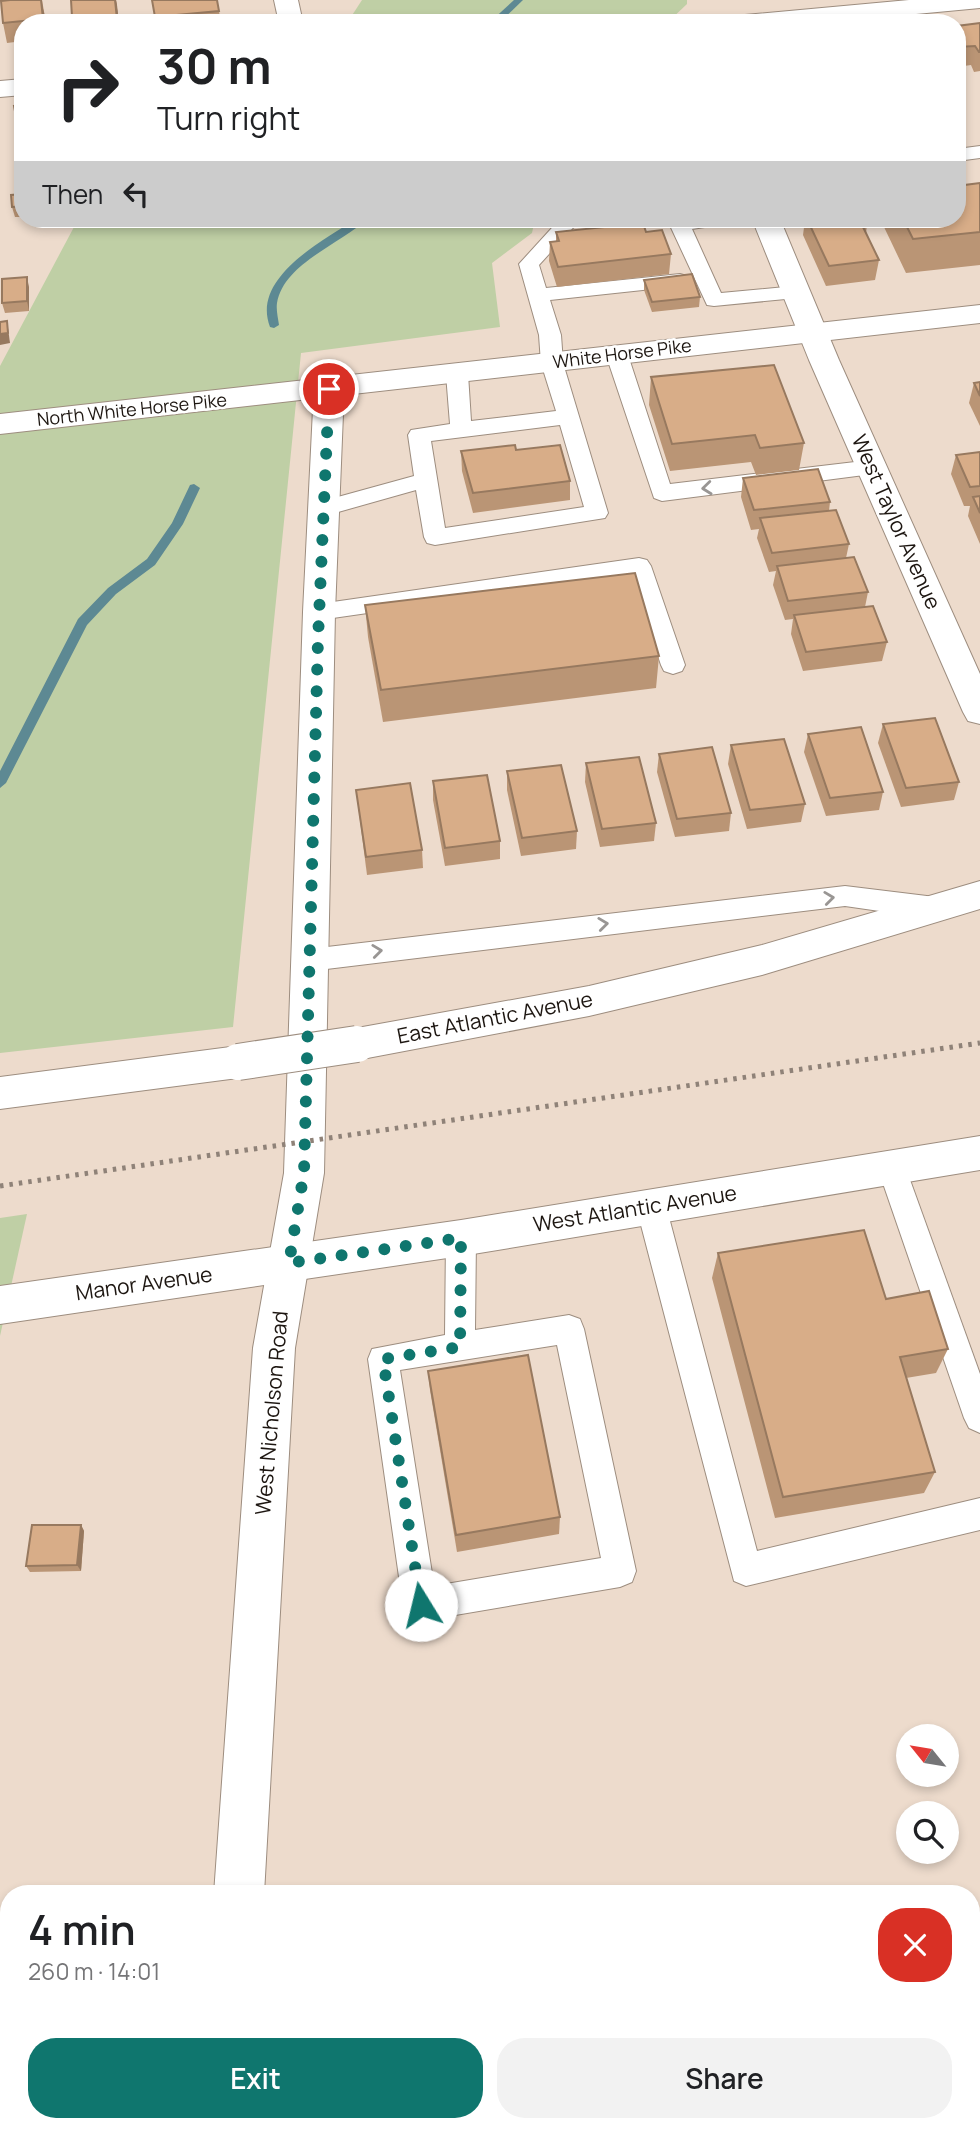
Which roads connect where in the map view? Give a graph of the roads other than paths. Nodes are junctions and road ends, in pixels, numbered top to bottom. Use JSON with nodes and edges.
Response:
{"nodes":[{"id":1,"x":980,"y":1,"type":"edge"},
{"id":2,"x":835,"y":14,"type":"edge"},
{"id":3,"x":563,"y":228,"type":"edge"},
{"id":4,"x":681,"y":228,"type":"edge"},
{"id":5,"x":770,"y":228,"type":"edge"},
{"id":6,"x":703,"y":277,"type":"junction"},
{"id":7,"x":796,"y":292,"type":"junction"},
{"id":8,"x":538,"y":295,"type":"junction"},
{"id":9,"x":980,"y":314,"type":"edge"},
{"id":10,"x":812,"y":332,"type":"junction"},
{"id":11,"x":617,"y":355,"type":"junction"},
{"id":12,"x":552,"y":363,"type":"junction"},
{"id":13,"x":457,"y":374,"type":"junction"},
{"id":14,"x":329,"y":389,"type":"junction"},
{"id":15,"x":264,"y":396,"type":"joint"},
{"id":16,"x":568,"y":416,"type":"junction"},
{"id":17,"x":0,"y":424,"type":"edge"},
{"id":18,"x":461,"y":430,"type":"junction"},
{"id":19,"x":872,"y":467,"type":"junction"},
{"id":20,"x":426,"y":480,"type":"junction"},
{"id":21,"x":324,"y":508,"type":"junction"},
{"id":22,"x":319,"y":612,"type":"junction"},
{"id":23,"x":673,"y":665,"type":"dead end"},
{"id":24,"x":980,"y":712,"type":"edge"},
{"id":25,"x":980,"y":895,"type":"edge"},
{"id":26,"x":936,"y":908,"type":"junction"},
{"id":27,"x":310,"y":960,"type":"junction"},
{"id":28,"x":0,"y":1093,"type":"edge"},
{"id":29,"x":980,"y":1153,"type":"edge"},
{"id":30,"x":891,"y":1166,"type":"junction"},
{"id":31,"x":651,"y":1206,"type":"junction"},
{"id":32,"x":461,"y":1238,"type":"junction"},
{"id":33,"x":289,"y":1263,"type":"junction"},
{"id":34,"x":0,"y":1305,"type":"edge"},
{"id":35,"x":460,"y":1347,"type":"junction"},
{"id":36,"x":980,"y":1418,"type":"edge"},
{"id":37,"x":980,"y":1514,"type":"edge"},
{"id":38,"x":240,"y":1885,"type":"edge"}],
"edges":[{"from":1,"to":2,"type":"main road"},
{"from":3,"to":8,"type":"lane"},
{"from":4,"to":6,"type":"lane"},
{"from":5,"to":7,"type":"main road","name":"West Taylor Avenue"},
{"from":6,"to":7,"type":"lane"},
{"from":6,"to":8,"type":"lane"},
{"from":7,"to":10,"type":"main road","name":"West Taylor Avenue"},
{"from":8,"to":12,"type":"lane"},
{"from":9,"to":10,"type":"main road","name":"White Horse Pike"},
{"from":10,"to":11,"type":"main road","name":"White Horse Pike"},
{"from":10,"to":19,"type":"main road","name":"West Taylor Avenue"},
{"from":11,"to":12,"type":"main road","name":"White Horse Pike"},
{"from":19,"to":11,"type":"lane","one_way":true},
{"from":12,"to":13,"type":"main road","name":"White Horse Pike"},
{"from":12,"to":16,"type":"lane"},
{"from":13,"to":14,"type":"main road","name":"White Horse Pike"},
{"from":13,"to":18,"type":"lane"},
{"from":14,"to":15,"type":"main road","name":"White Horse Pike"},
{"from":14,"to":21,"type":"main road","name":"West Nicholson Road"},
{"from":15,"to":17,"type":"main road","name":"North White Horse Pike"},
{"from":16,"to":18,"type":"lane"},
{"from":16,"to":20,"type":"lane"},
{"from":18,"to":20,"type":"lane"},
{"from":19,"to":24,"type":"main road","name":"West Taylor Avenue"},
{"from":20,"to":21,"type":"lane"},
{"from":21,"to":22,"type":"main road","name":"West Nicholson Road"},
{"from":22,"to":23,"type":"lane"},
{"from":22,"to":27,"type":"main road","name":"West Nicholson Road"},
{"from":25,"to":26,"type":"main road","name":"East Atlantic Avenue"},
{"from":27,"to":26,"type":"lane","one_way":true},
{"from":26,"to":28,"type":"main road","name":"East Atlantic Avenue","bridge":true},
{"from":27,"to":33,"type":"main road","name":"West Nicholson Road"},
{"from":29,"to":30,"type":"main road","name":"West Atlantic Avenue"},
{"from":30,"to":31,"type":"main road","name":"West Atlantic Avenue"},
{"from":30,"to":36,"type":"lane"},
{"from":31,"to":32,"type":"main road","name":"West Atlantic Avenue"},
{"from":31,"to":37,"type":"lane"},
{"from":32,"to":33,"type":"main road","name":"West Atlantic Avenue"},
{"from":32,"to":35,"type":"lane"},
{"from":33,"to":34,"type":"main road","name":"Manor Avenue"},
{"from":33,"to":38,"type":"main road","name":"West Nicholson Road"},
{"from":35,"to":35,"type":"lane"}]}
